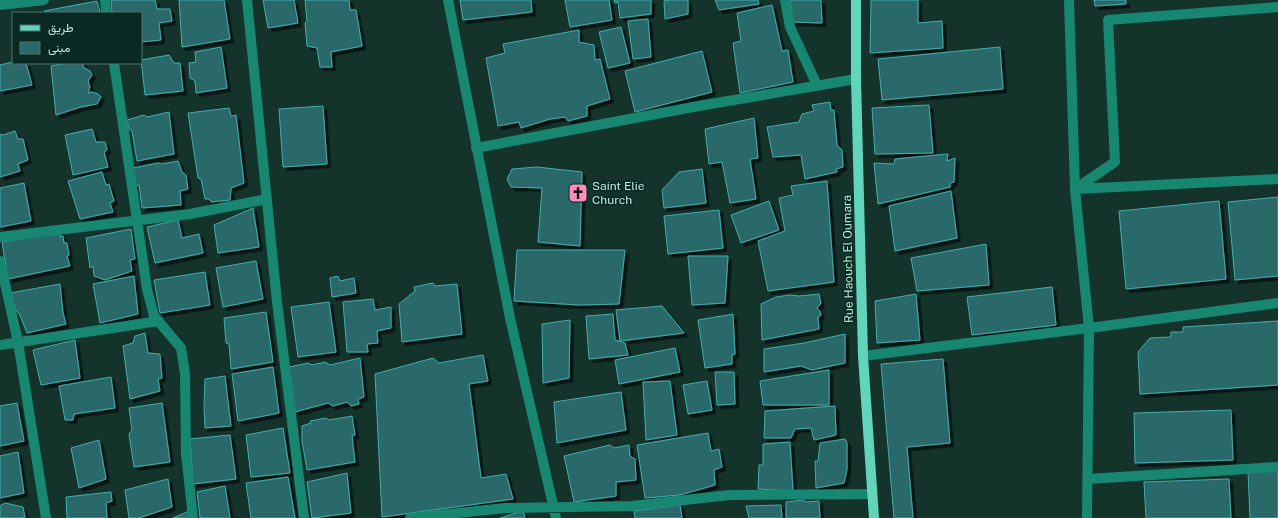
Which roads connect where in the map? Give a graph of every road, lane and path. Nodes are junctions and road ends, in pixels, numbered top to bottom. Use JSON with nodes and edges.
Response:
{"nodes":[{"id":1,"x":44,"y":0,"type":"edge"},
{"id":2,"x":104,"y":0,"type":"edge"},
{"id":3,"x":247,"y":0,"type":"edge"},
{"id":4,"x":448,"y":0,"type":"edge"},
{"id":5,"x":785,"y":0,"type":"edge"},
{"id":6,"x":856,"y":0,"type":"edge"},
{"id":7,"x":1069,"y":0,"type":"edge"},
{"id":8,"x":0,"y":6,"type":"edge"},
{"id":9,"x":1278,"y":7,"type":"edge"},
{"id":10,"x":106,"y":12,"type":"edge"},
{"id":11,"x":114,"y":64,"type":"edge"},
{"id":12,"x":856,"y":79,"type":"junction"},
{"id":13,"x":817,"y":85,"type":"junction"},
{"id":14,"x":476,"y":148,"type":"junction"},
{"id":15,"x":1278,"y":179,"type":"edge"},
{"id":16,"x":1075,"y":189,"type":"junction"},
{"id":17,"x":267,"y":199,"type":"junction"},
{"id":18,"x":137,"y":220,"type":"junction"},
{"id":19,"x":0,"y":237,"type":"edge"},
{"id":20,"x":0,"y":261,"type":"edge"},
{"id":21,"x":1278,"y":303,"type":"edge"},
{"id":22,"x":159,"y":321,"type":"junction"},
{"id":23,"x":1089,"y":328,"type":"junction"},
{"id":24,"x":18,"y":342,"type":"junction"},
{"id":25,"x":0,"y":345,"type":"edge"},
{"id":26,"x":863,"y":356,"type":"junction"},
{"id":27,"x":1278,"y":467,"type":"edge"},
{"id":28,"x":1088,"y":479,"type":"junction"},
{"id":29,"x":872,"y":494,"type":"junction"},
{"id":30,"x":555,"y":513,"type":"edge"},
{"id":31,"x":46,"y":518,"type":"edge"},
{"id":32,"x":193,"y":518,"type":"edge"},
{"id":33,"x":304,"y":518,"type":"edge"},
{"id":34,"x":410,"y":518,"type":"edge"},
{"id":35,"x":874,"y":518,"type":"edge"},
{"id":36,"x":1087,"y":518,"type":"edge"}],
"edges":[{"from":1,"to":8,"type":"street"},
{"from":2,"to":10,"type":"street"},
{"from":3,"to":17,"type":"street"},
{"from":4,"to":14,"type":"street"},
{"from":5,"to":13,"type":"street"},
{"from":6,"to":12,"type":"main road","name":"Rue Haouch El Oumara"},
{"from":7,"to":16,"type":"street"},
{"from":9,"to":16,"type":"street"},
{"from":11,"to":18,"type":"street"},
{"from":12,"to":13,"type":"street"},
{"from":12,"to":26,"type":"main road","name":"Rue Haouch El Oumara"},
{"from":13,"to":14,"type":"street"},
{"from":14,"to":30,"type":"street"},
{"from":15,"to":16,"type":"street"},
{"from":16,"to":23,"type":"street"},
{"from":17,"to":18,"type":"street"},
{"from":17,"to":33,"type":"street"},
{"from":18,"to":19,"type":"street"},
{"from":18,"to":22,"type":"street"},
{"from":20,"to":24,"type":"street"},
{"from":21,"to":23,"type":"street"},
{"from":22,"to":24,"type":"street"},
{"from":22,"to":32,"type":"street"},
{"from":23,"to":26,"type":"street"},
{"from":23,"to":28,"type":"street"},
{"from":24,"to":25,"type":"street"},
{"from":24,"to":31,"type":"street"},
{"from":26,"to":29,"type":"main road","name":"Rue Haouch El Oumara"},
{"from":27,"to":28,"type":"street"},
{"from":28,"to":36,"type":"street"},
{"from":29,"to":30,"type":"street"},
{"from":29,"to":35,"type":"main road","name":"Rue Haouch El Oumara"},
{"from":30,"to":34,"type":"street"}]}
